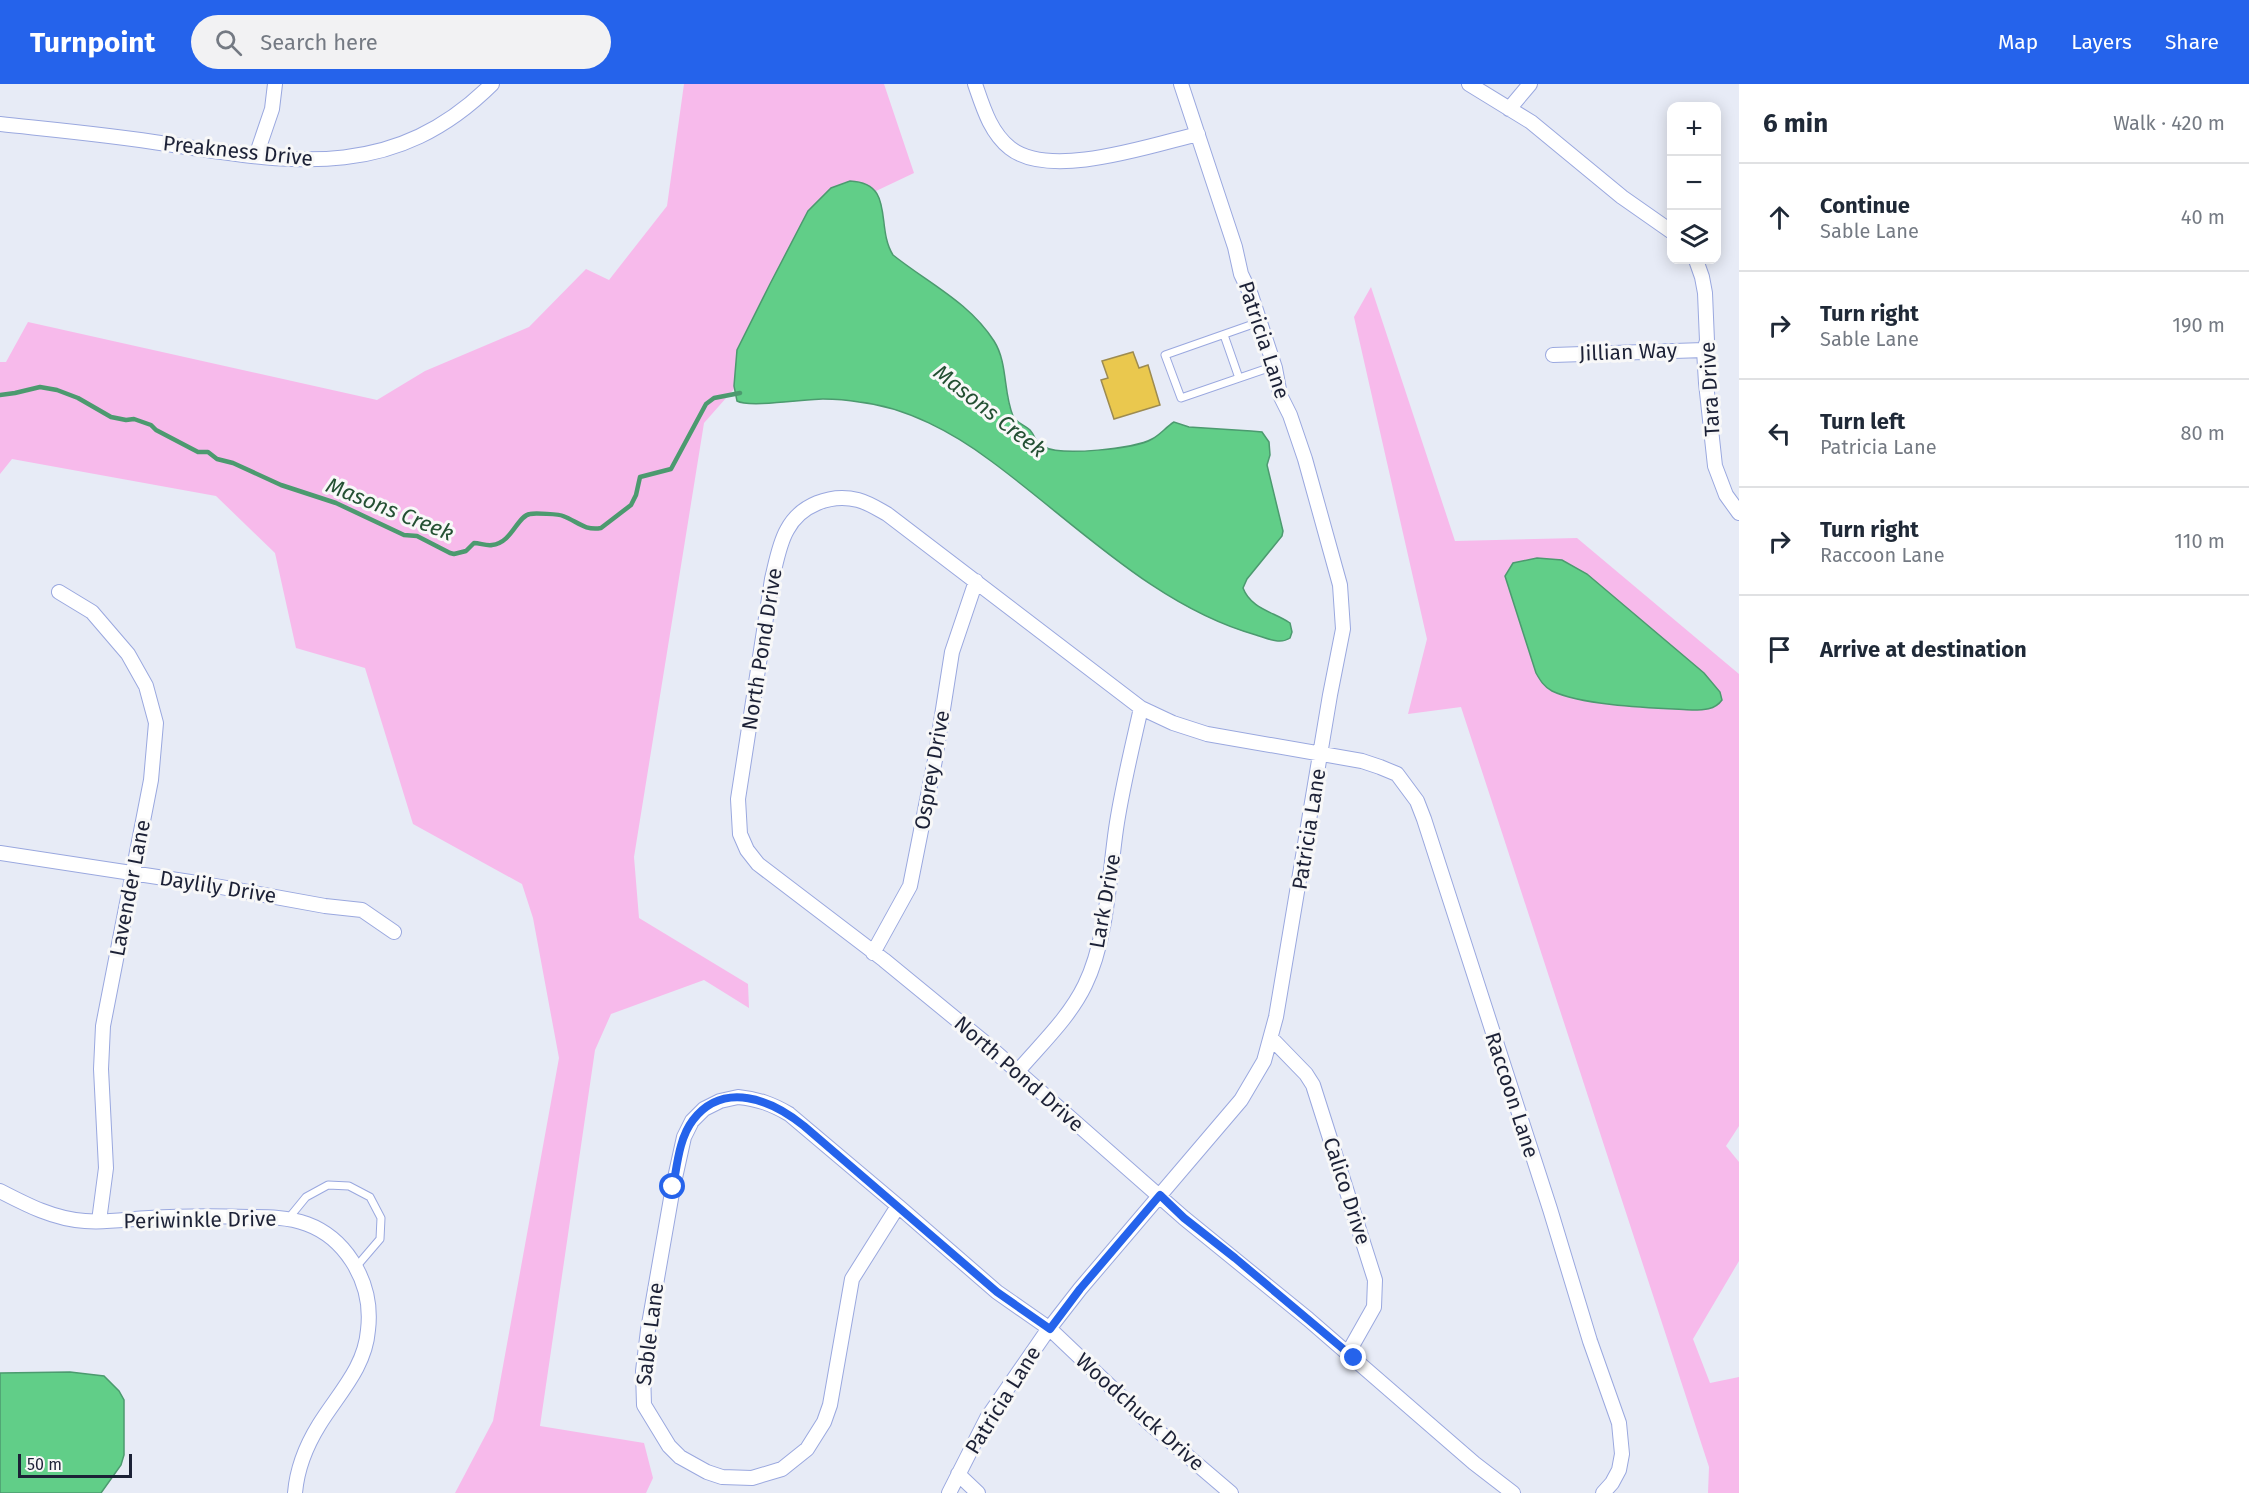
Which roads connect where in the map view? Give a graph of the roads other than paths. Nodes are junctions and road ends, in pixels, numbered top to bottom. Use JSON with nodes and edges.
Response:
{"nodes":[{"id":1,"x":275,"y":84,"type":"edge"},
{"id":2,"x":492,"y":84,"type":"edge"},
{"id":3,"x":975,"y":84,"type":"edge"},
{"id":4,"x":1181,"y":84,"type":"edge"},
{"id":5,"x":1468,"y":84,"type":"edge"},
{"id":6,"x":1530,"y":84,"type":"edge"},
{"id":7,"x":1509,"y":109,"type":"junction"},
{"id":8,"x":0,"y":124,"type":"edge"},
{"id":9,"x":1198,"y":134,"type":"junction"},
{"id":10,"x":256,"y":156,"type":"junction"},
{"id":11,"x":1667,"y":229,"type":"edge"},
{"id":12,"x":1697,"y":264,"type":"edge"},
{"id":13,"x":1260,"y":322,"type":"junction"},
{"id":14,"x":1224,"y":335,"type":"junction"},
{"id":15,"x":1704,"y":350,"type":"junction"},
{"id":16,"x":1553,"y":355,"type":"dead end"},
{"id":17,"x":1274,"y":366,"type":"junction"},
{"id":18,"x":1239,"y":378,"type":"junction"},
{"id":19,"x":1739,"y":513,"type":"edge"},
{"id":20,"x":976,"y":581,"type":"junction"},
{"id":21,"x":59,"y":592,"type":"dead end"},
{"id":22,"x":1141,"y":708,"type":"junction"},
{"id":23,"x":1321,"y":754,"type":"junction"},
{"id":24,"x":0,"y":853,"type":"edge"},
{"id":25,"x":132,"y":873,"type":"junction"},
{"id":26,"x":394,"y":932,"type":"dead end"},
{"id":27,"x":873,"y":953,"type":"junction"},
{"id":28,"x":1272,"y":1039,"type":"junction"},
{"id":29,"x":1018,"y":1071,"type":"junction"},
{"id":30,"x":0,"y":1191,"type":"edge"},
{"id":31,"x":1160,"y":1195,"type":"junction"},
{"id":32,"x":898,"y":1206,"type":"junction"},
{"id":33,"x":288,"y":1219,"type":"junction"},
{"id":34,"x":99,"y":1221,"type":"junction"},
{"id":35,"x":356,"y":1267,"type":"junction"},
{"id":36,"x":1050,"y":1329,"type":"junction"},
{"id":37,"x":1348,"y":1353,"type":"junction"},
{"id":38,"x":958,"y":1474,"type":"junction"},
{"id":39,"x":295,"y":1493,"type":"edge"},
{"id":40,"x":949,"y":1493,"type":"edge"},
{"id":41,"x":978,"y":1493,"type":"edge"},
{"id":42,"x":1231,"y":1493,"type":"edge"},
{"id":43,"x":1513,"y":1493,"type":"edge"},
{"id":44,"x":1603,"y":1493,"type":"edge"}],
"edges":[{"from":1,"to":10,"type":"street"},
{"from":2,"to":10,"type":"street","name":"Preakness Drive"},
{"from":3,"to":9,"type":"street"},
{"from":4,"to":9,"type":"street","name":"Patricia Lane"},
{"from":5,"to":7,"type":"street"},
{"from":6,"to":7,"type":"street"},
{"from":7,"to":11,"type":"street"},
{"from":8,"to":10,"type":"street","name":"Preakness Drive"},
{"from":9,"to":13,"type":"street","name":"Patricia Lane"},
{"from":12,"to":15,"type":"street","name":"Tara Drive"},
{"from":13,"to":14,"type":"lane"},
{"from":13,"to":17,"type":"street","name":"Patricia Lane"},
{"from":14,"to":18,"type":"lane"},
{"from":14,"to":18,"type":"lane"},
{"from":15,"to":16,"type":"street","name":"Jillian Way"},
{"from":15,"to":19,"type":"street","name":"Tara Drive"},
{"from":17,"to":18,"type":"lane"},
{"from":17,"to":23,"type":"street","name":"Patricia Lane"},
{"from":20,"to":22,"type":"street","name":"North Pond Drive"},
{"from":20,"to":27,"type":"street","name":"Osprey Drive"},
{"from":20,"to":27,"type":"street","name":"North Pond Drive"},
{"from":21,"to":25,"type":"street","name":"Lavender Lane"},
{"from":22,"to":23,"type":"street","name":"North Pond Drive"},
{"from":22,"to":29,"type":"street","name":"Lark Drive"},
{"from":23,"to":28,"type":"street","name":"Patricia Lane"},
{"from":23,"to":44,"type":"street","name":"Raccoon Lane"},
{"from":24,"to":25,"type":"street","name":"Daylily Drive"},
{"from":25,"to":26,"type":"street","name":"Daylily Drive"},
{"from":25,"to":34,"type":"street","name":"Lavender Lane"},
{"from":27,"to":29,"type":"street","name":"North Pond Drive"},
{"from":28,"to":31,"type":"street","name":"Patricia Lane"},
{"from":28,"to":37,"type":"street","name":"Calico Drive"},
{"from":29,"to":31,"type":"street","name":"North Pond Drive"},
{"from":30,"to":34,"type":"street","name":"Periwinkle Drive"},
{"from":31,"to":36,"type":"street","name":"Patricia Lane"},
{"from":31,"to":37,"type":"street"},
{"from":32,"to":32,"type":"street","name":"Sable Lane"},
{"from":32,"to":36,"type":"street","name":"Sable Lane"},
{"from":33,"to":34,"type":"street","name":"Periwinkle Drive"},
{"from":33,"to":35,"type":"street","name":"Periwinkle Drive"},
{"from":33,"to":35,"type":"lane"},
{"from":35,"to":39,"type":"street","name":"Periwinkle Drive"},
{"from":36,"to":38,"type":"street","name":"Patricia Lane"},
{"from":36,"to":42,"type":"street","name":"Woodchuck Drive"},
{"from":37,"to":43,"type":"street"},
{"from":38,"to":40,"type":"street","name":"Patricia Lane"},
{"from":38,"to":41,"type":"street"}]}
